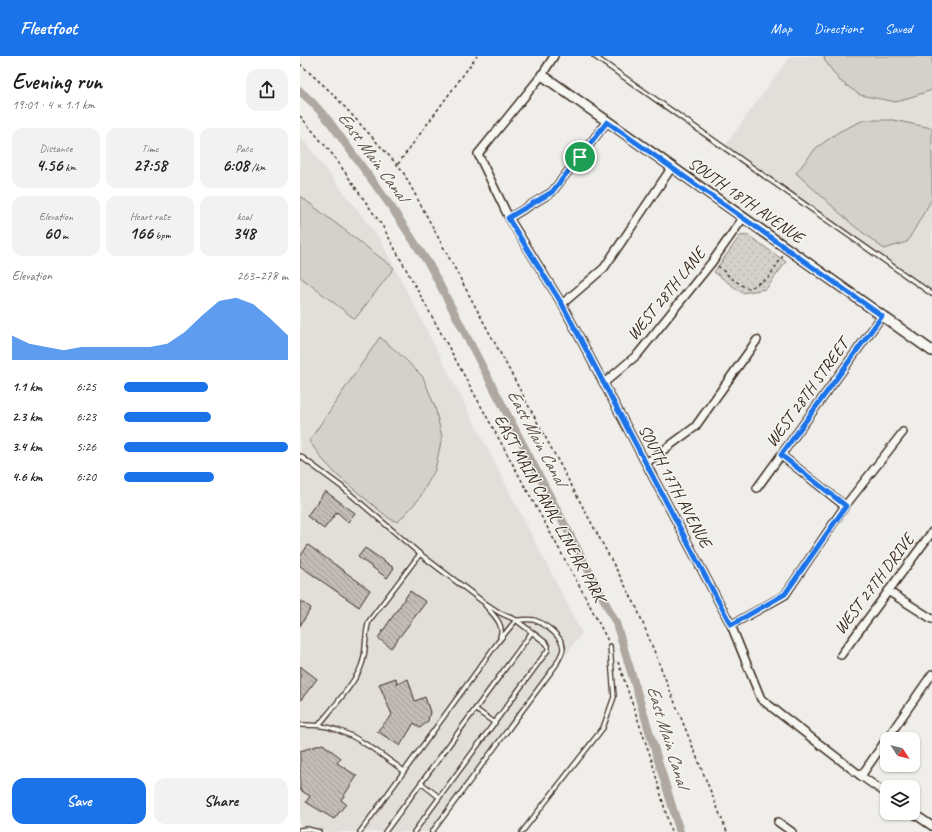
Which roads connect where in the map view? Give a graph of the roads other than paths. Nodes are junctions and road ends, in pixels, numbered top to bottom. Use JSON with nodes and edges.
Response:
{"nodes":[{"id":1,"x":554,"y":56,"type":"edge"},
{"id":2,"x":594,"y":56,"type":"edge"},
{"id":3,"x":542,"y":75,"type":"junction"},
{"id":4,"x":607,"y":122,"type":"junction"},
{"id":5,"x":672,"y":168,"type":"junction"},
{"id":6,"x":508,"y":218,"type":"junction"},
{"id":7,"x":744,"y":218,"type":"junction"},
{"id":8,"x":932,"y":294,"type":"edge"},
{"id":9,"x":562,"y":304,"type":"junction"},
{"id":10,"x":882,"y":316,"type":"junction"},
{"id":11,"x":757,"y":340,"type":"dead end"},
{"id":12,"x":932,"y":351,"type":"edge"},
{"id":13,"x":604,"y":382,"type":"junction"},
{"id":14,"x":903,"y":432,"type":"dead end"},
{"id":15,"x":781,"y":455,"type":"junction"},
{"id":16,"x":300,"y":456,"type":"edge"},
{"id":17,"x":646,"y":463,"type":"junction"},
{"id":18,"x":757,"y":488,"type":"dead end"},
{"id":19,"x":846,"y":506,"type":"junction"},
{"id":20,"x":932,"y":532,"type":"edge"},
{"id":21,"x":420,"y":554,"type":"junction"},
{"id":22,"x":888,"y":591,"type":"junction"},
{"id":23,"x":482,"y":601,"type":"junction"},
{"id":24,"x":932,"y":619,"type":"edge"},
{"id":25,"x":516,"y":620,"type":"junction"},
{"id":26,"x":731,"y":625,"type":"junction"},
{"id":27,"x":532,"y":632,"type":"junction"},
{"id":28,"x":498,"y":642,"type":"junction"},
{"id":29,"x":610,"y":646,"type":"road end"},
{"id":30,"x":841,"y":655,"type":"dead end"},
{"id":31,"x":932,"y":674,"type":"edge"},
{"id":32,"x":476,"y":709,"type":"junction"},
{"id":33,"x":495,"y":723,"type":"junction"},
{"id":34,"x":300,"y":725,"type":"edge"},
{"id":35,"x":319,"y":725,"type":"junction"},
{"id":36,"x":404,"y":771,"type":"junction"},
{"id":37,"x":861,"y":776,"type":"junction"},
{"id":38,"x":421,"y":783,"type":"junction"},
{"id":39,"x":880,"y":789,"type":"edge"},
{"id":40,"x":440,"y":797,"type":"junction"},
{"id":41,"x":920,"y":818,"type":"edge"},
{"id":42,"x":778,"y":822,"type":"dead end"},
{"id":43,"x":932,"y":827,"type":"edge"},
{"id":44,"x":300,"y":830,"type":"edge"},
{"id":45,"x":319,"y":832,"type":"edge"},
{"id":46,"x":360,"y":832,"type":"edge"},
{"id":47,"x":385,"y":832,"type":"edge"},
{"id":48,"x":414,"y":832,"type":"edge"},
{"id":49,"x":432,"y":832,"type":"edge"},
{"id":50,"x":522,"y":832,"type":"edge"},
{"id":51,"x":792,"y":832,"type":"edge"},
{"id":52,"x":928,"y":832,"type":"edge"}],
"edges":[{"from":1,"to":3,"type":"street"},
{"from":2,"to":8,"type":"lane"},
{"from":3,"to":4,"type":"street","name":"SOUTH 18TH AVENUE"},
{"from":3,"to":6,"type":"street","name":"SOUTH 17TH AVENUE"},
{"from":4,"to":5,"type":"street","name":"SOUTH 18TH AVENUE"},
{"from":4,"to":6,"type":"street"},
{"from":5,"to":7,"type":"street","name":"SOUTH 18TH AVENUE"},
{"from":5,"to":9,"type":"street"},
{"from":6,"to":9,"type":"street","name":"SOUTH 17TH AVENUE"},
{"from":7,"to":10,"type":"street","name":"SOUTH 18TH AVENUE"},
{"from":7,"to":13,"type":"street","name":"WEST 28TH LANE"},
{"from":9,"to":13,"type":"street","name":"SOUTH 17TH AVENUE"},
{"from":10,"to":12,"type":"street","name":"SOUTH 18TH AVENUE"},
{"from":10,"to":15,"type":"street","name":"WEST 28TH STREET"},
{"from":11,"to":17,"type":"street"},
{"from":13,"to":17,"type":"street","name":"SOUTH 17TH AVENUE"},
{"from":14,"to":19,"type":"street"},
{"from":15,"to":18,"type":"street","name":"WEST 28TH STREET"},
{"from":15,"to":19,"type":"street"},
{"from":16,"to":21,"type":"lane"},
{"from":17,"to":26,"type":"street","name":"SOUTH 17TH AVENUE"},
{"from":19,"to":26,"type":"street"},
{"from":20,"to":22,"type":"street","name":"WEST 27TH DRIVE"},
{"from":21,"to":23,"type":"lane"},
{"from":21,"to":35,"type":"lane"},
{"from":22,"to":24,"type":"street"},
{"from":22,"to":30,"type":"street","name":"WEST 27TH DRIVE"},
{"from":23,"to":25,"type":"lane"},
{"from":23,"to":28,"type":"lane"},
{"from":25,"to":27,"type":"lane"},
{"from":25,"to":28,"type":"lane"},
{"from":25,"to":49,"type":"lane"},
{"from":26,"to":37,"type":"street","name":"SOUTH 17TH AVENUE"},
{"from":27,"to":32,"type":"lane"},
{"from":27,"to":33,"type":"lane"},
{"from":28,"to":36,"type":"lane"},
{"from":29,"to":50,"type":"lane"},
{"from":31,"to":37,"type":"street"},
{"from":32,"to":33,"type":"lane"},
{"from":32,"to":38,"type":"lane"},
{"from":33,"to":40,"type":"lane"},
{"from":34,"to":35,"type":"lane"},
{"from":35,"to":36,"type":"lane"},
{"from":36,"to":46,"type":"lane"},
{"from":37,"to":39,"type":"street","name":"SOUTH 17TH AVENUE"},
{"from":38,"to":40,"type":"lane"},
{"from":38,"to":47,"type":"lane"},
{"from":40,"to":48,"type":"lane"},
{"from":41,"to":43,"type":"street"},
{"from":42,"to":51,"type":"street"},
{"from":43,"to":52,"type":"street"},
{"from":44,"to":45,"type":"lane"}]}
